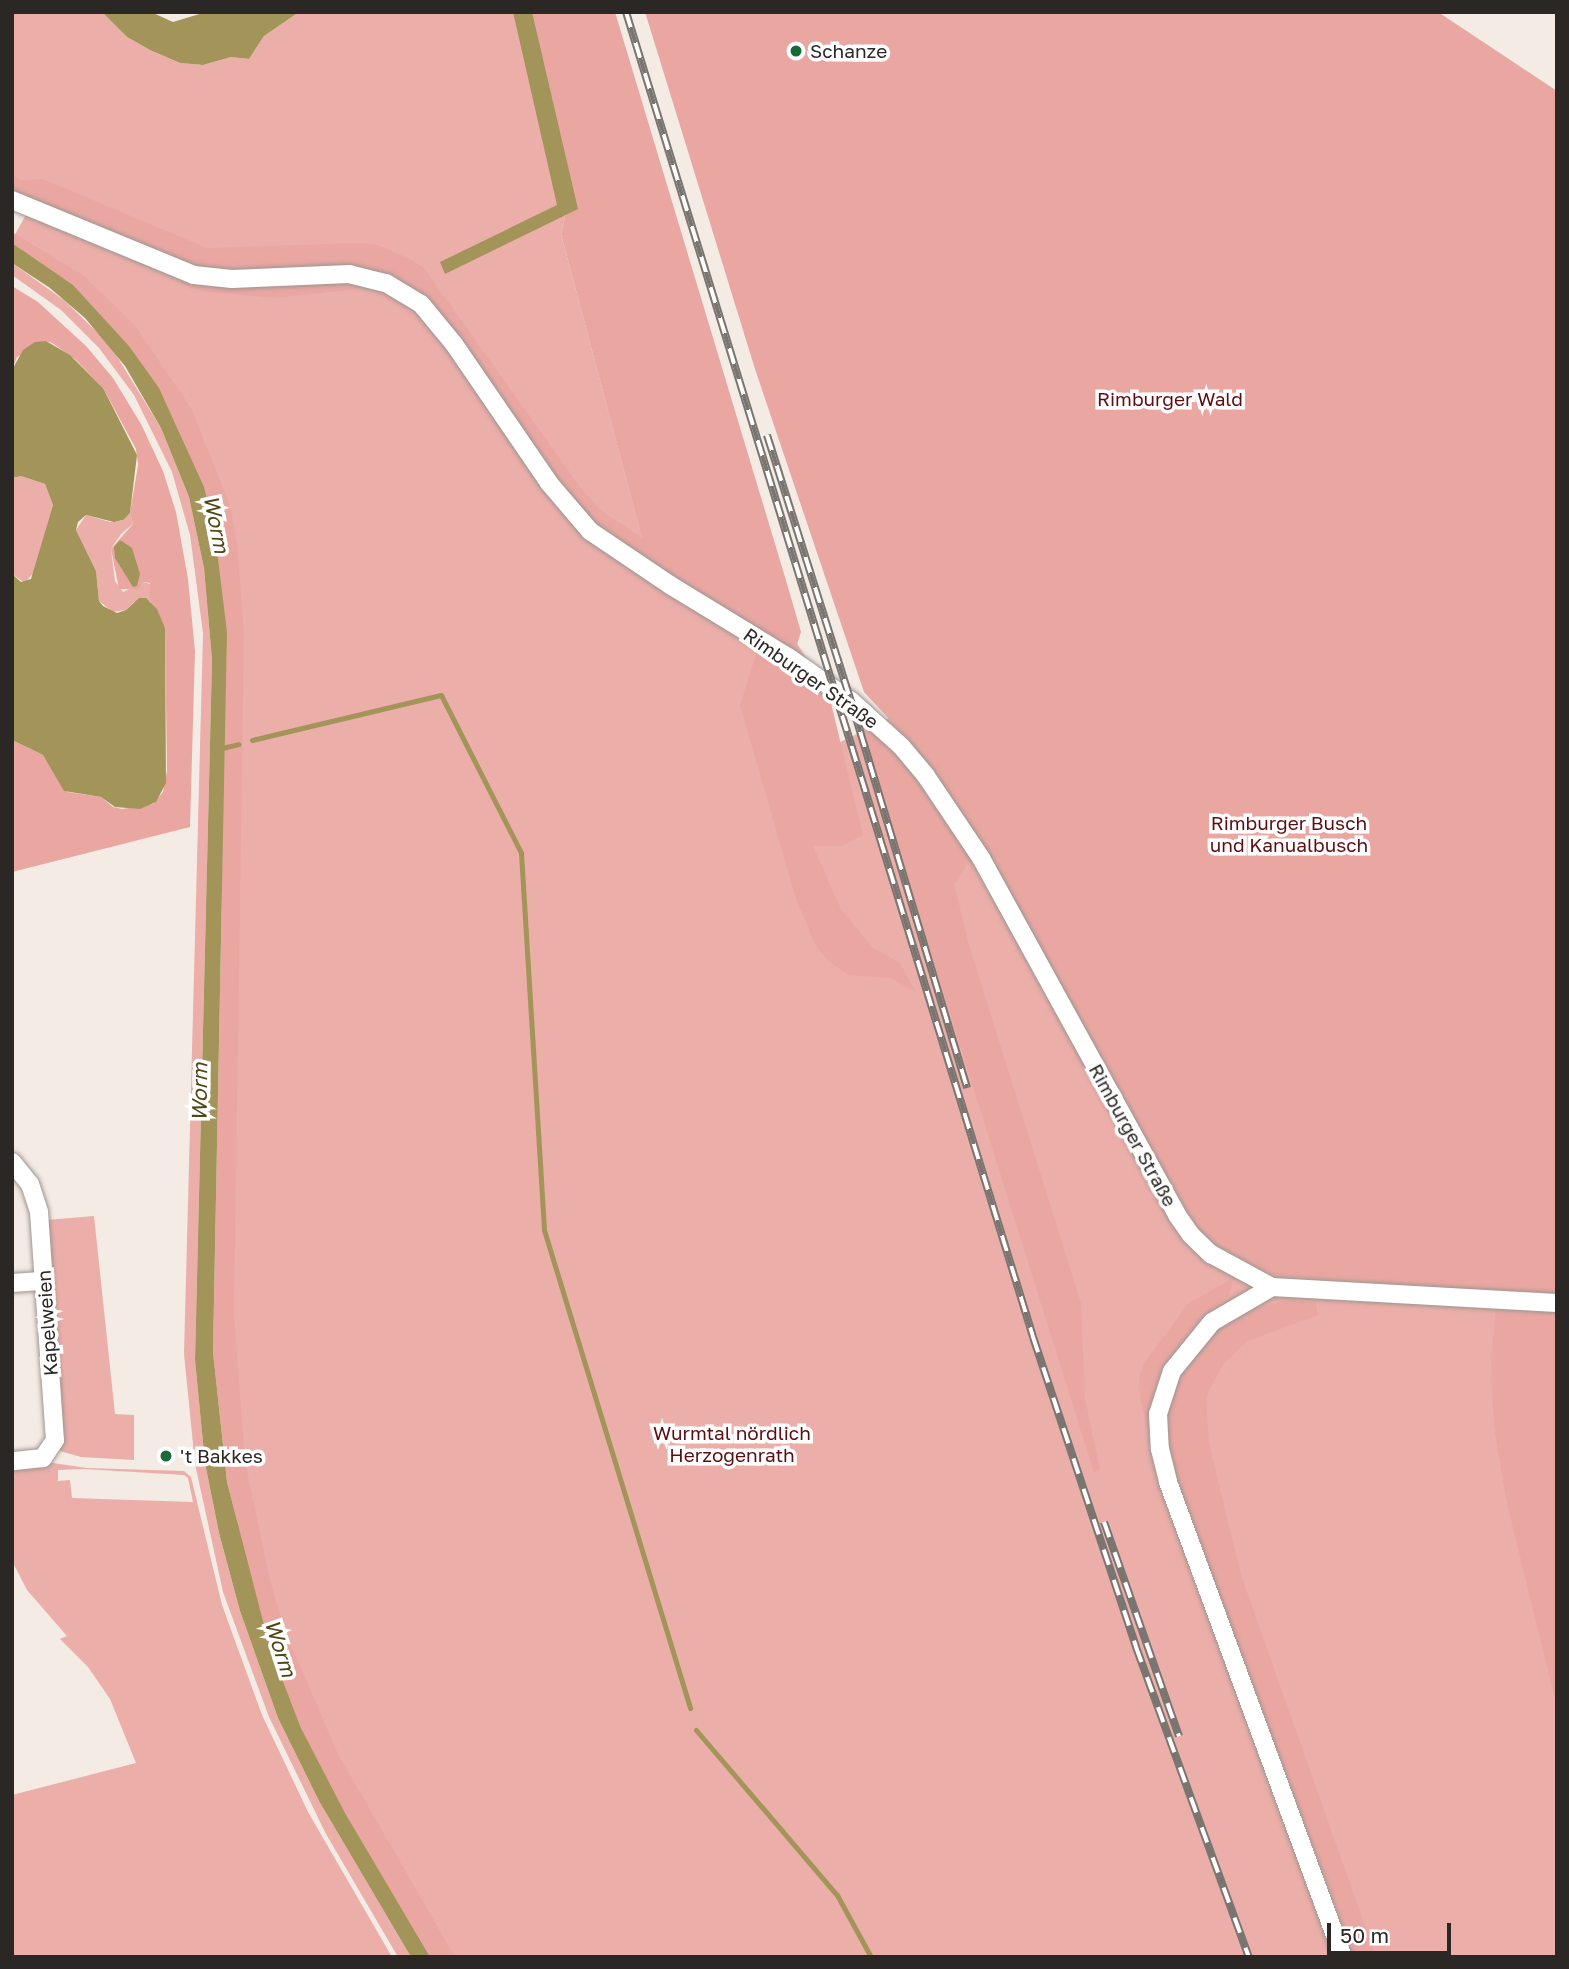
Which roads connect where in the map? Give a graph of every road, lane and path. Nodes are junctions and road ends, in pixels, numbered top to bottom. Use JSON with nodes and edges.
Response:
{"nodes":[{"id":1,"x":12,"y":200,"type":"edge"},
{"id":2,"x":12,"y":1161,"type":"edge"},
{"id":3,"x":44,"y":1281,"type":"junction"},
{"id":4,"x":12,"y":1283,"type":"edge"},
{"id":5,"x":1272,"y":1287,"type":"junction"},
{"id":6,"x":1557,"y":1303,"type":"edge"},
{"id":7,"x":12,"y":1461,"type":"edge"},
{"id":8,"x":1343,"y":1957,"type":"edge"}],
"edges":[{"from":1,"to":5,"type":"street","name":"Rimburger Straße"},
{"from":2,"to":3,"type":"street","name":"Kapelweien"},
{"from":3,"to":4,"type":"street"},
{"from":3,"to":7,"type":"street","name":"Kapelweien"},
{"from":5,"to":6,"type":"street","name":"Rimburger Straße"},
{"from":5,"to":8,"type":"street"}]}
